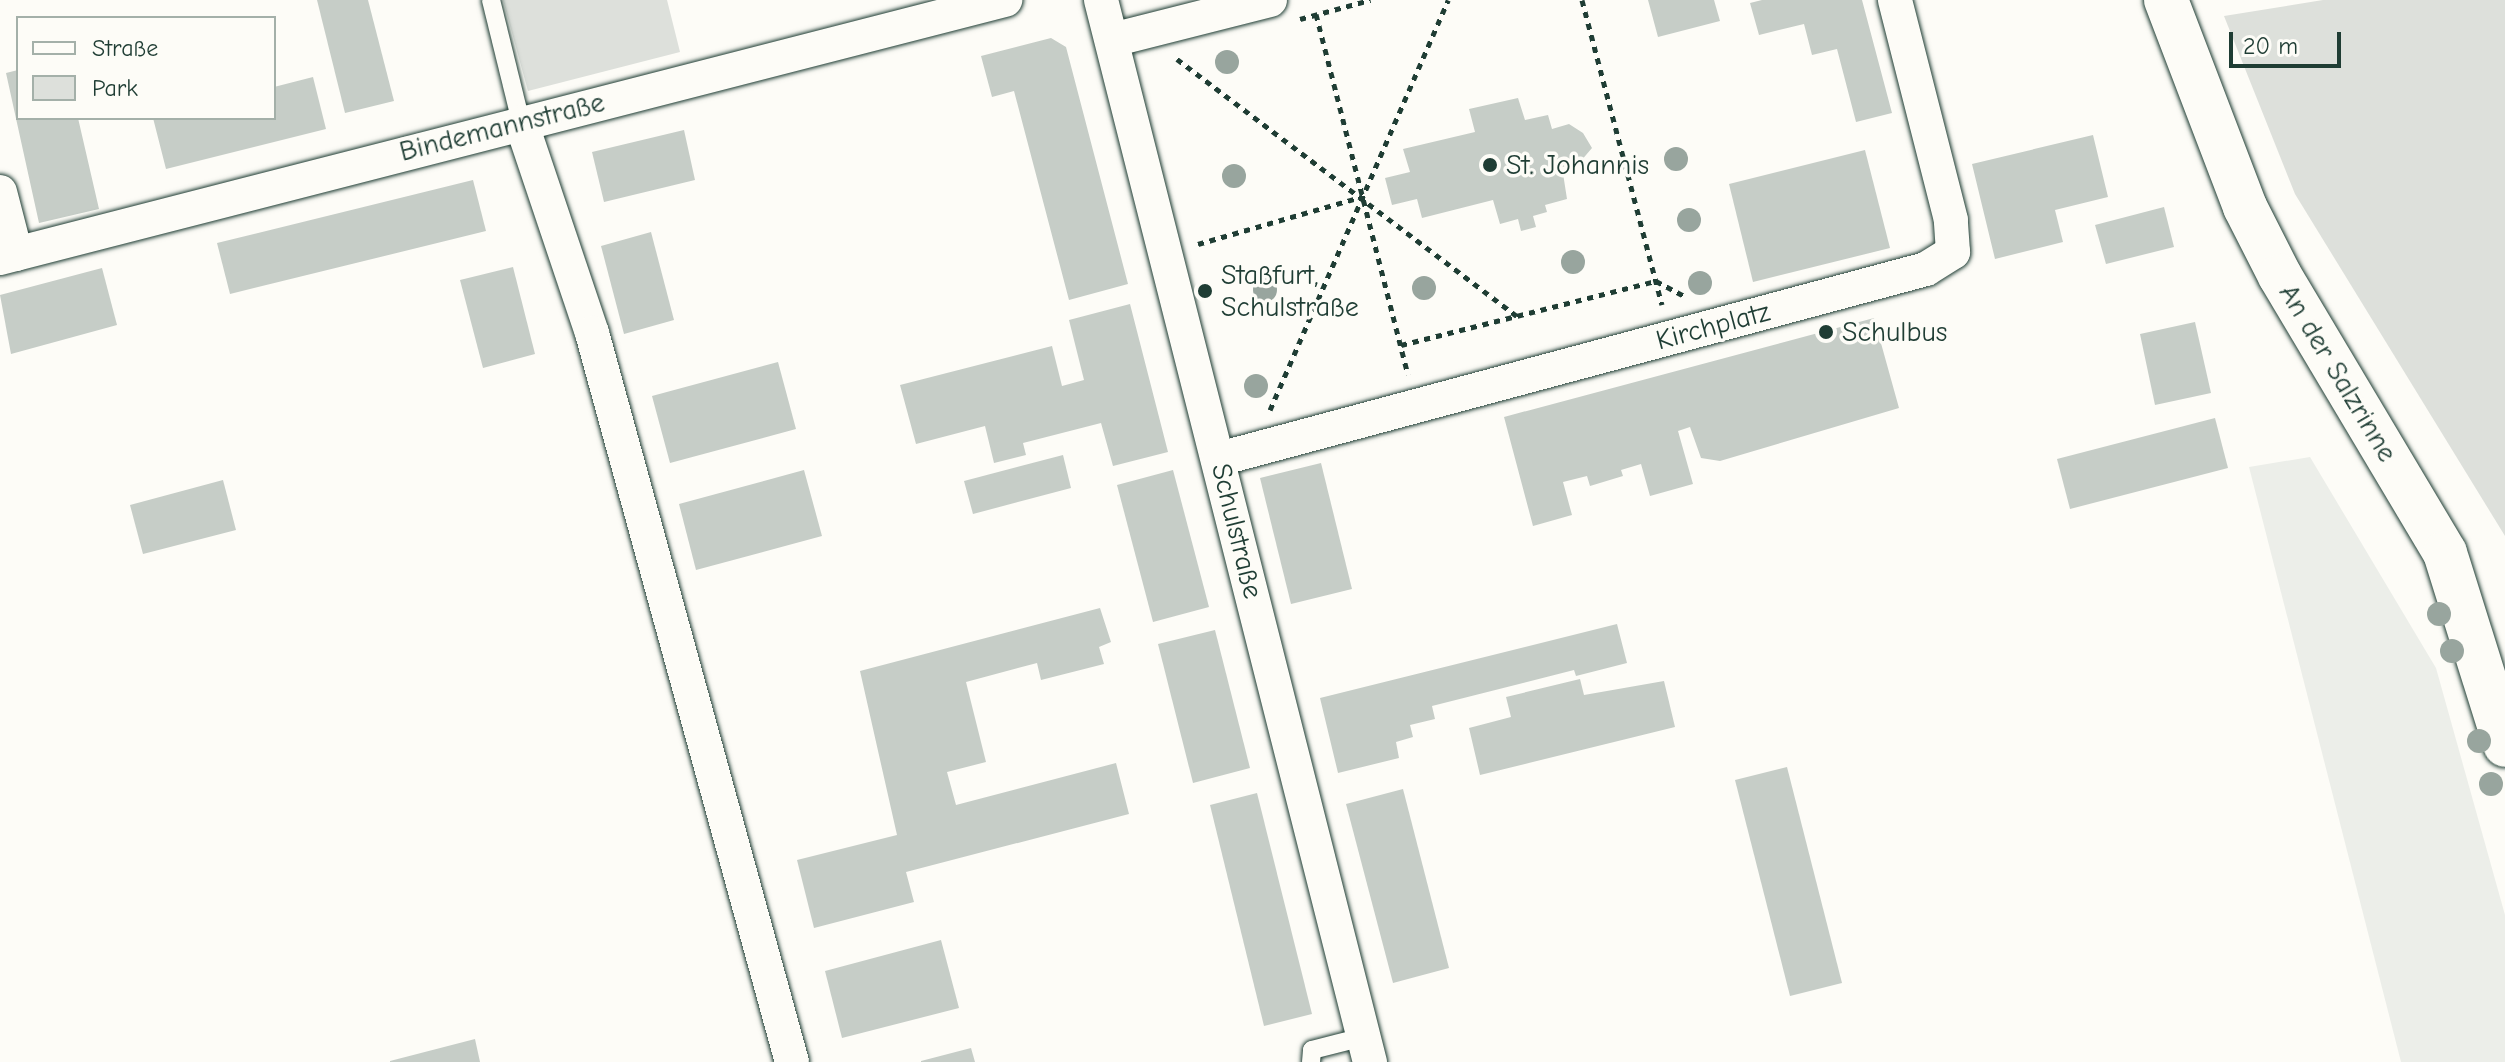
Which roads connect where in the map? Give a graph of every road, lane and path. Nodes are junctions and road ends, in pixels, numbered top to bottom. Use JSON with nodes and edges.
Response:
{"nodes":[{"id":1,"x":491,"y":0,"type":"edge"},
{"id":2,"x":1005,"y":0,"type":"edge"},
{"id":3,"x":1101,"y":0,"type":"edge"},
{"id":4,"x":1370,"y":0,"type":"edge"},
{"id":5,"x":1448,"y":0,"type":"edge"},
{"id":6,"x":1582,"y":0,"type":"edge"},
{"id":7,"x":1895,"y":0,"type":"edge"},
{"id":8,"x":2166,"y":0,"type":"edge"},
{"id":9,"x":1278,"y":11,"type":"edge"},
{"id":10,"x":1316,"y":14,"type":"junction"},
{"id":11,"x":1112,"y":40,"type":"junction"},
{"id":12,"x":1184,"y":49,"type":"dead end"},
{"id":13,"x":521,"y":122,"type":"junction"},
{"id":14,"x":0,"y":192,"type":"edge"},
{"id":15,"x":1361,"y":197,"type":"junction"},
{"id":16,"x":1193,"y":230,"type":"dead end"},
{"id":17,"x":1182,"y":248,"type":"junction"},
{"id":18,"x":8,"y":256,"type":"edge"},
{"id":19,"x":1201,"y":259,"type":"dead end"},
{"id":20,"x":1656,"y":281,"type":"junction"},
{"id":21,"x":1696,"y":302,"type":"dead end"},
{"id":22,"x":1517,"y":316,"type":"junction"},
{"id":23,"x":1671,"y":337,"type":"junction"},
{"id":24,"x":1401,"y":345,"type":"junction"},
{"id":25,"x":1395,"y":384,"type":"dead end"},
{"id":26,"x":1280,"y":416,"type":"dead end"},
{"id":27,"x":1219,"y":459,"type":"junction"},
{"id":28,"x":2505,"y":745,"type":"edge"},
{"id":29,"x":1366,"y":1050,"type":"edge"},
{"id":30,"x":792,"y":1062,"type":"edge"},
{"id":31,"x":1311,"y":1062,"type":"edge"}],
"edges":[{"from":1,"to":13,"type":"lane"},
{"from":2,"to":13,"type":"street","name":"Bindemannstraße"},
{"from":3,"to":11,"type":"street","name":"Schulstraße"},
{"from":4,"to":10,"type":"path"},
{"from":5,"to":15,"type":"path"},
{"from":6,"to":20,"type":"path"},
{"from":7,"to":23,"type":"street","name":"Kirchplatz"},
{"from":8,"to":28,"type":"main road","name":"An der Salzrinne"},
{"from":9,"to":10,"type":"path"},
{"from":9,"to":11,"type":"street"},
{"from":10,"to":15,"type":"path"},
{"from":11,"to":17,"type":"street","name":"Schulstraße"},
{"from":12,"to":15,"type":"path"},
{"from":13,"to":18,"type":"street","name":"Bindemannstraße"},
{"from":13,"to":30,"type":"street"},
{"from":14,"to":18,"type":"street"},
{"from":15,"to":17,"type":"path"},
{"from":15,"to":22,"type":"path"},
{"from":15,"to":24,"type":"path"},
{"from":15,"to":26,"type":"path"},
{"from":16,"to":17,"type":"path"},
{"from":17,"to":19,"type":"path"},
{"from":17,"to":27,"type":"street","name":"Schulstraße"},
{"from":20,"to":21,"type":"path"},
{"from":20,"to":22,"type":"path"},
{"from":20,"to":23,"type":"path"},
{"from":22,"to":24,"type":"path"},
{"from":23,"to":27,"type":"street","name":"Kirchplatz"},
{"from":24,"to":25,"type":"path"},
{"from":27,"to":29,"type":"street","name":"Schulstraße"},
{"from":29,"to":31,"type":"lane"}]}
